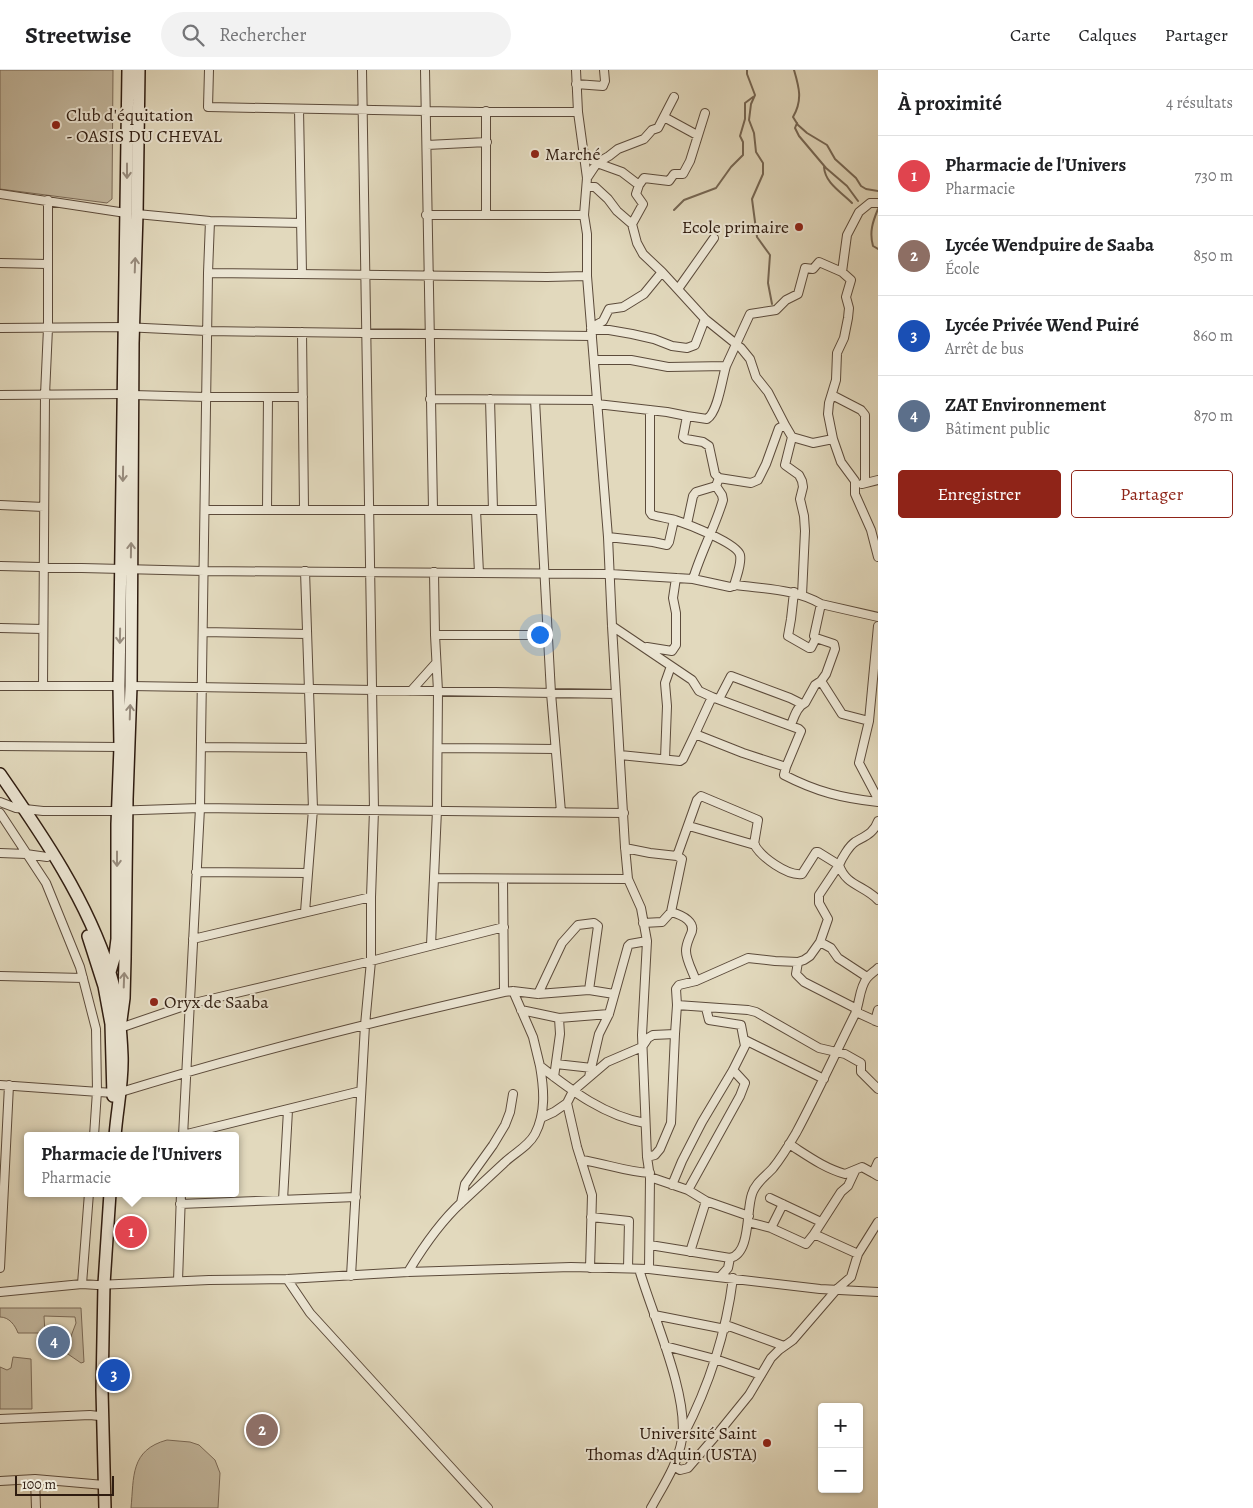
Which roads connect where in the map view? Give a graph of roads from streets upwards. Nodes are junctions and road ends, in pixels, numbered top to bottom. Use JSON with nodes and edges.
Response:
{"nodes":[{"id":1,"x":128,"y":70,"type":"edge"},
{"id":2,"x":139,"y":70,"type":"edge"},
{"id":3,"x":209,"y":70,"type":"edge"},
{"id":4,"x":362,"y":70,"type":"edge"},
{"id":5,"x":424,"y":70,"type":"edge"},
{"id":6,"x":576,"y":70,"type":"edge"},
{"id":7,"x":604,"y":70,"type":"edge"},
{"id":8,"x":576,"y":84,"type":"junction"},
{"id":9,"x":674,"y":97,"type":"dead end"},
{"id":10,"x":299,"y":109,"type":"junction"},
{"id":11,"x":362,"y":110,"type":"junction"},
{"id":12,"x":426,"y":111,"type":"junction"},
{"id":13,"x":486,"y":111,"type":"junction"},
{"id":14,"x":578,"y":112,"type":"junction"},
{"id":15,"x":705,"y":113,"type":"dead end"},
{"id":16,"x":664,"y":117,"type":"junction"},
{"id":17,"x":697,"y":135,"type":"junction"},
{"id":18,"x":487,"y":142,"type":"junction"},
{"id":19,"x":427,"y":145,"type":"junction"},
{"id":20,"x":585,"y":157,"type":"junction"},
{"id":21,"x":597,"y":163,"type":"junction"},
{"id":22,"x":587,"y":182,"type":"junction"},
{"id":23,"x":639,"y":185,"type":"junction"},
{"id":24,"x":0,"y":194,"type":"edge"},
{"id":25,"x":48,"y":200,"type":"junction"},
{"id":26,"x":878,"y":202,"type":"edge"},
{"id":27,"x":132,"y":213,"type":"junction"},
{"id":28,"x":426,"y":215,"type":"junction"},
{"id":29,"x":486,"y":215,"type":"junction"},
{"id":30,"x":584,"y":215,"type":"junction"},
{"id":31,"x":210,"y":221,"type":"junction"},
{"id":32,"x":301,"y":223,"type":"junction"},
{"id":33,"x":632,"y":224,"type":"junction"},
{"id":34,"x":714,"y":238,"type":"dead end"},
{"id":35,"x":0,"y":263,"type":"edge"},
{"id":36,"x":47,"y":264,"type":"junction"},
{"id":37,"x":662,"y":272,"type":"junction"},
{"id":38,"x":842,"y":272,"type":"junction"},
{"id":39,"x":208,"y":273,"type":"junction"},
{"id":40,"x":302,"y":273,"type":"junction"},
{"id":41,"x":365,"y":274,"type":"junction"},
{"id":42,"x":428,"y":275,"type":"junction"},
{"id":43,"x":587,"y":276,"type":"junction"},
{"id":44,"x":678,"y":289,"type":"junction"},
{"id":45,"x":704,"y":319,"type":"junction"},
{"id":46,"x":0,"y":328,"type":"edge"},
{"id":47,"x":48,"y":328,"type":"junction"},
{"id":48,"x":129,"y":328,"type":"junction"},
{"id":49,"x":207,"y":331,"type":"junction"},
{"id":50,"x":591,"y":331,"type":"junction"},
{"id":51,"x":302,"y":332,"type":"junction"},
{"id":52,"x":366,"y":333,"type":"junction"},
{"id":53,"x":429,"y":334,"type":"junction"},
{"id":54,"x":735,"y":345,"type":"junction"},
{"id":55,"x":594,"y":360,"type":"junction"},
{"id":56,"x":726,"y":366,"type":"junction"},
{"id":57,"x":129,"y":394,"type":"junction"},
{"id":58,"x":0,"y":395,"type":"edge"},
{"id":59,"x":832,"y":395,"type":"junction"},
{"id":60,"x":45,"y":396,"type":"junction"},
{"id":61,"x":206,"y":397,"type":"junction"},
{"id":62,"x":268,"y":397,"type":"junction"},
{"id":63,"x":303,"y":397,"type":"junction"},
{"id":64,"x":430,"y":399,"type":"junction"},
{"id":65,"x":490,"y":400,"type":"junction"},
{"id":66,"x":535,"y":400,"type":"junction"},
{"id":67,"x":597,"y":402,"type":"junction"},
{"id":68,"x":650,"y":410,"type":"junction"},
{"id":69,"x":687,"y":416,"type":"junction"},
{"id":70,"x":786,"y":425,"type":"junction"},
{"id":71,"x":792,"y":437,"type":"junction"},
{"id":72,"x":833,"y":439,"type":"junction"},
{"id":73,"x":878,"y":480,"type":"edge"},
{"id":74,"x":717,"y":482,"type":"junction"},
{"id":75,"x":865,"y":483,"type":"junction"},
{"id":76,"x":855,"y":484,"type":"junction"},
{"id":77,"x":0,"y":505,"type":"edge"},
{"id":78,"x":44,"y":507,"type":"junction"},
{"id":79,"x":267,"y":509,"type":"junction"},
{"id":80,"x":304,"y":509,"type":"junction"},
{"id":81,"x":368,"y":509,"type":"junction"},
{"id":82,"x":205,"y":510,"type":"junction"},
{"id":83,"x":433,"y":510,"type":"junction"},
{"id":84,"x":476,"y":510,"type":"junction"},
{"id":85,"x":493,"y":510,"type":"junction"},
{"id":86,"x":541,"y":510,"type":"junction"},
{"id":87,"x":674,"y":520,"type":"junction"},
{"id":88,"x":687,"y":524,"type":"junction"},
{"id":89,"x":711,"y":535,"type":"junction"},
{"id":90,"x":608,"y":537,"type":"junction"},
{"id":91,"x":878,"y":557,"type":"edge"},
{"id":92,"x":0,"y":566,"type":"edge"},
{"id":93,"x":43,"y":568,"type":"junction"},
{"id":94,"x":126,"y":568,"type":"junction"},
{"id":95,"x":204,"y":571,"type":"junction"},
{"id":96,"x":305,"y":571,"type":"junction"},
{"id":97,"x":370,"y":572,"type":"junction"},
{"id":98,"x":434,"y":572,"type":"junction"},
{"id":99,"x":479,"y":574,"type":"junction"},
{"id":100,"x":545,"y":574,"type":"junction"},
{"id":101,"x":610,"y":574,"type":"junction"},
{"id":102,"x":676,"y":578,"type":"junction"},
{"id":103,"x":694,"y":579,"type":"junction"},
{"id":104,"x":734,"y":586,"type":"junction"},
{"id":105,"x":798,"y":594,"type":"junction"},
{"id":106,"x":821,"y":604,"type":"junction"},
{"id":107,"x":878,"y":616,"type":"edge"},
{"id":108,"x":612,"y":626,"type":"junction"},
{"id":109,"x":878,"y":626,"type":"edge"},
{"id":110,"x":0,"y":628,"type":"edge"},
{"id":111,"x":43,"y":629,"type":"junction"},
{"id":112,"x":203,"y":632,"type":"junction"},
{"id":113,"x":307,"y":634,"type":"junction"},
{"id":114,"x":435,"y":635,"type":"junction"},
{"id":115,"x":548,"y":635,"type":"junction"},
{"id":116,"x":816,"y":638,"type":"junction"},
{"id":117,"x":642,"y":646,"type":"junction"},
{"id":118,"x":436,"y":663,"type":"junction"},
{"id":119,"x":671,"y":666,"type":"junction"},
{"id":120,"x":876,"y":680,"type":"edge"},
{"id":121,"x":821,"y":681,"type":"junction"},
{"id":122,"x":0,"y":686,"type":"edge"},
{"id":123,"x":43,"y":686,"type":"junction"},
{"id":124,"x":125,"y":686,"type":"junction"},
{"id":125,"x":202,"y":688,"type":"junction"},
{"id":126,"x":309,"y":690,"type":"junction"},
{"id":127,"x":374,"y":690,"type":"junction"},
{"id":128,"x":411,"y":691,"type":"junction"},
{"id":129,"x":438,"y":691,"type":"junction"},
{"id":130,"x":551,"y":693,"type":"junction"},
{"id":131,"x":616,"y":694,"type":"junction"},
{"id":132,"x":715,"y":698,"type":"junction"},
{"id":133,"x":802,"y":704,"type":"junction"},
{"id":134,"x":869,"y":721,"type":"junction"},
{"id":135,"x":790,"y":725,"type":"junction"},
{"id":136,"x":695,"y":734,"type":"junction"},
{"id":137,"x":0,"y":746,"type":"edge"},
{"id":138,"x":120,"y":746,"type":"junction"},
{"id":139,"x":201,"y":747,"type":"junction"},
{"id":140,"x":310,"y":748,"type":"junction"},
{"id":141,"x":438,"y":748,"type":"junction"},
{"id":142,"x":555,"y":749,"type":"junction"},
{"id":143,"x":620,"y":755,"type":"junction"},
{"id":144,"x":665,"y":759,"type":"junction"},
{"id":145,"x":786,"y":767,"type":"junction"},
{"id":146,"x":0,"y":774,"type":"edge"},
{"id":147,"x":0,"y":786,"type":"edge"},
{"id":148,"x":876,"y":788,"type":"edge"},
{"id":149,"x":878,"y":801,"type":"edge"},
{"id":150,"x":0,"y":802,"type":"edge"},
{"id":151,"x":200,"y":808,"type":"junction"},
{"id":152,"x":20,"y":809,"type":"junction"},
{"id":153,"x":122,"y":810,"type":"junction"},
{"id":154,"x":313,"y":810,"type":"junction"},
{"id":155,"x":374,"y":810,"type":"junction"},
{"id":156,"x":437,"y":810,"type":"junction"},
{"id":157,"x":561,"y":812,"type":"junction"},
{"id":158,"x":624,"y":812,"type":"junction"},
{"id":159,"x":0,"y":813,"type":"edge"},
{"id":160,"x":878,"y":821,"type":"edge"},
{"id":161,"x":689,"y":826,"type":"junction"},
{"id":162,"x":755,"y":846,"type":"junction"},
{"id":163,"x":625,"y":848,"type":"junction"},
{"id":164,"x":0,"y":853,"type":"edge"},
{"id":165,"x":26,"y":854,"type":"junction"},
{"id":166,"x":47,"y":856,"type":"junction"},
{"id":167,"x":677,"y":856,"type":"junction"},
{"id":168,"x":839,"y":865,"type":"junction"},
{"id":169,"x":196,"y":872,"type":"junction"},
{"id":170,"x":308,"y":873,"type":"junction"},
{"id":171,"x":434,"y":878,"type":"junction"},
{"id":172,"x":503,"y":879,"type":"junction"},
{"id":173,"x":628,"y":880,"type":"junction"},
{"id":174,"x":371,"y":897,"type":"junction"},
{"id":175,"x":878,"y":900,"type":"edge"},
{"id":176,"x":305,"y":912,"type":"junction"},
{"id":177,"x":671,"y":912,"type":"junction"},
{"id":178,"x":643,"y":923,"type":"junction"},
{"id":179,"x":504,"y":927,"type":"junction"},
{"id":180,"x":193,"y":938,"type":"junction"},
{"id":181,"x":647,"y":941,"type":"junction"},
{"id":182,"x":820,"y":942,"type":"junction"},
{"id":183,"x":431,"y":945,"type":"junction"},
{"id":184,"x":371,"y":961,"type":"junction"},
{"id":185,"x":798,"y":962,"type":"junction"},
{"id":186,"x":878,"y":969,"type":"edge"},
{"id":187,"x":106,"y":974,"type":"junction"},
{"id":188,"x":0,"y":976,"type":"edge"},
{"id":189,"x":867,"y":977,"type":"junction"},
{"id":190,"x":83,"y":978,"type":"junction"},
{"id":191,"x":878,"y":978,"type":"edge"},
{"id":192,"x":696,"y":981,"type":"junction"},
{"id":193,"x":589,"y":990,"type":"junction"},
{"id":194,"x":508,"y":992,"type":"junction"},
{"id":195,"x":538,"y":994,"type":"junction"},
{"id":196,"x":614,"y":994,"type":"junction"},
{"id":197,"x":190,"y":1004,"type":"junction"},
{"id":198,"x":677,"y":1005,"type":"junction"},
{"id":199,"x":706,"y":1008,"type":"junction"},
{"id":200,"x":521,"y":1010,"type":"junction"},
{"id":201,"x":857,"y":1010,"type":"junction"},
{"id":202,"x":878,"y":1010,"type":"edge"},
{"id":203,"x":609,"y":1014,"type":"junction"},
{"id":204,"x":559,"y":1018,"type":"junction"},
{"id":205,"x":876,"y":1022,"type":"edge"},
{"id":206,"x":365,"y":1025,"type":"junction"},
{"id":207,"x":120,"y":1028,"type":"junction"},
{"id":208,"x":675,"y":1034,"type":"junction"},
{"id":209,"x":745,"y":1040,"type":"junction"},
{"id":210,"x":642,"y":1047,"type":"junction"},
{"id":211,"x":835,"y":1052,"type":"junction"},
{"id":212,"x":556,"y":1064,"type":"junction"},
{"id":213,"x":540,"y":1066,"type":"junction"},
{"id":214,"x":592,"y":1068,"type":"junction"},
{"id":215,"x":734,"y":1070,"type":"junction"},
{"id":216,"x":186,"y":1072,"type":"junction"},
{"id":217,"x":554,"y":1077,"type":"junction"},
{"id":218,"x":588,"y":1079,"type":"junction"},
{"id":219,"x":824,"y":1079,"type":"junction"},
{"id":220,"x":4,"y":1085,"type":"edge"},
{"id":221,"x":878,"y":1089,"type":"edge"},
{"id":222,"x":97,"y":1091,"type":"junction"},
{"id":223,"x":362,"y":1091,"type":"junction"},
{"id":224,"x":573,"y":1091,"type":"junction"},
{"id":225,"x":117,"y":1092,"type":"junction"},
{"id":226,"x":513,"y":1094,"type":"dead end"},
{"id":227,"x":567,"y":1103,"type":"junction"},
{"id":228,"x":288,"y":1110,"type":"junction"},
{"id":229,"x":541,"y":1118,"type":"junction"},
{"id":230,"x":645,"y":1123,"type":"junction"},
{"id":231,"x":94,"y":1132,"type":"edge"},
{"id":232,"x":111,"y":1132,"type":"edge"},
{"id":233,"x":115,"y":1132,"type":"edge"},
{"id":234,"x":183,"y":1132,"type":"edge"},
{"id":235,"x":199,"y":1132,"type":"edge"},
{"id":236,"x":790,"y":1144,"type":"junction"},
{"id":237,"x":647,"y":1157,"type":"junction"},
{"id":238,"x":581,"y":1160,"type":"junction"},
{"id":239,"x":878,"y":1162,"type":"edge"},
{"id":240,"x":855,"y":1171,"type":"junction"},
{"id":241,"x":650,"y":1175,"type":"junction"},
{"id":242,"x":876,"y":1175,"type":"edge"},
{"id":243,"x":672,"y":1185,"type":"junction"},
{"id":244,"x":688,"y":1190,"type":"junction"},
{"id":245,"x":89,"y":1197,"type":"edge"},
{"id":246,"x":106,"y":1197,"type":"edge"},
{"id":247,"x":110,"y":1197,"type":"edge"},
{"id":248,"x":180,"y":1197,"type":"edge"},
{"id":249,"x":356,"y":1197,"type":"junction"},
{"id":250,"x":770,"y":1198,"type":"dead end"},
{"id":251,"x":283,"y":1200,"type":"junction"},
{"id":252,"x":706,"y":1201,"type":"junction"},
{"id":253,"x":461,"y":1203,"type":"junction"},
{"id":254,"x":180,"y":1204,"type":"junction"},
{"id":255,"x":783,"y":1204,"type":"junction"},
{"id":256,"x":1,"y":1216,"type":"edge"},
{"id":257,"x":591,"y":1217,"type":"junction"},
{"id":258,"x":748,"y":1219,"type":"junction"},
{"id":259,"x":821,"y":1222,"type":"junction"},
{"id":260,"x":878,"y":1222,"type":"edge"},
{"id":261,"x":771,"y":1228,"type":"junction"},
{"id":262,"x":874,"y":1232,"type":"edge"},
{"id":263,"x":814,"y":1234,"type":"junction"},
{"id":264,"x":650,"y":1245,"type":"junction"},
{"id":265,"x":690,"y":1252,"type":"junction"},
{"id":266,"x":858,"y":1254,"type":"junction"},
{"id":267,"x":730,"y":1258,"type":"junction"},
{"id":268,"x":0,"y":1268,"type":"edge"},
{"id":269,"x":590,"y":1268,"type":"junction"},
{"id":270,"x":628,"y":1268,"type":"junction"},
{"id":271,"x":639,"y":1269,"type":"junction"},
{"id":272,"x":649,"y":1269,"type":"junction"},
{"id":273,"x":408,"y":1272,"type":"junction"},
{"id":274,"x":351,"y":1276,"type":"junction"},
{"id":275,"x":720,"y":1277,"type":"junction"},
{"id":276,"x":733,"y":1278,"type":"junction"},
{"id":277,"x":287,"y":1279,"type":"junction"},
{"id":278,"x":178,"y":1281,"type":"junction"},
{"id":279,"x":82,"y":1284,"type":"junction"},
{"id":280,"x":101,"y":1285,"type":"junction"},
{"id":281,"x":837,"y":1289,"type":"junction"},
{"id":282,"x":0,"y":1292,"type":"edge"},
{"id":283,"x":878,"y":1292,"type":"edge"},
{"id":284,"x":654,"y":1315,"type":"junction"},
{"id":285,"x":725,"y":1327,"type":"junction"},
{"id":286,"x":665,"y":1346,"type":"junction"},
{"id":287,"x":784,"y":1346,"type":"junction"},
{"id":288,"x":715,"y":1359,"type":"junction"},
{"id":289,"x":761,"y":1375,"type":"junction"},
{"id":290,"x":100,"y":1416,"type":"junction"},
{"id":291,"x":0,"y":1419,"type":"edge"},
{"id":292,"x":682,"y":1438,"type":"junction"},
{"id":293,"x":674,"y":1466,"type":"junction"},
{"id":294,"x":35,"y":1479,"type":"junction"},
{"id":295,"x":0,"y":1480,"type":"edge"},
{"id":296,"x":104,"y":1485,"type":"junction"},
{"id":297,"x":36,"y":1508,"type":"edge"},
{"id":298,"x":105,"y":1508,"type":"edge"},
{"id":299,"x":488,"y":1508,"type":"edge"},
{"id":300,"x":651,"y":1508,"type":"edge"}],
"edges":[{"from":1,"to":27,"type":"street","one_way":true},
{"from":2,"to":27,"type":"street"},
{"from":3,"to":10,"type":"street"},
{"from":4,"to":11,"type":"street"},
{"from":5,"to":12,"type":"street"},
{"from":6,"to":8,"type":"street"},
{"from":7,"to":8,"type":"street"},
{"from":8,"to":14,"type":"street"},
{"from":9,"to":16,"type":"street"},
{"from":10,"to":11,"type":"street"},
{"from":10,"to":32,"type":"street"},
{"from":11,"to":12,"type":"street"},
{"from":11,"to":41,"type":"street"},
{"from":12,"to":13,"type":"street"},
{"from":12,"to":19,"type":"street"},
{"from":13,"to":14,"type":"street"},
{"from":13,"to":18,"type":"street"},
{"from":14,"to":20,"type":"street"},
{"from":15,"to":17,"type":"street"},
{"from":16,"to":17,"type":"street"},
{"from":16,"to":21,"type":"street"},
{"from":17,"to":23,"type":"street"},
{"from":18,"to":19,"type":"street"},
{"from":18,"to":29,"type":"street"},
{"from":19,"to":28,"type":"street"},
{"from":20,"to":21,"type":"street"},
{"from":20,"to":22,"type":"street"},
{"from":21,"to":22,"type":"street"},
{"from":21,"to":23,"type":"street"},
{"from":22,"to":30,"type":"street"},
{"from":22,"to":33,"type":"street"},
{"from":23,"to":33,"type":"street"},
{"from":24,"to":25,"type":"street"},
{"from":25,"to":27,"type":"street"},
{"from":25,"to":36,"type":"street"},
{"from":26,"to":38,"type":"street"},
{"from":27,"to":31,"type":"street"},
{"from":27,"to":48,"type":"street"},
{"from":28,"to":29,"type":"street"},
{"from":28,"to":42,"type":"street"},
{"from":29,"to":30,"type":"street"},
{"from":30,"to":43,"type":"street"},
{"from":31,"to":32,"type":"street"},
{"from":31,"to":39,"type":"street"},
{"from":32,"to":40,"type":"street"},
{"from":33,"to":37,"type":"street"},
{"from":34,"to":44,"type":"street"},
{"from":35,"to":36,"type":"street"},
{"from":36,"to":47,"type":"street"},
{"from":37,"to":44,"type":"street"},
{"from":37,"to":50,"type":"street"},
{"from":38,"to":54,"type":"street"},
{"from":38,"to":59,"type":"street"},
{"from":39,"to":40,"type":"street"},
{"from":39,"to":49,"type":"street"},
{"from":40,"to":41,"type":"street"},
{"from":41,"to":42,"type":"street"},
{"from":41,"to":52,"type":"street"},
{"from":42,"to":43,"type":"street"},
{"from":42,"to":53,"type":"street"},
{"from":43,"to":50,"type":"street"},
{"from":44,"to":45,"type":"street"},
{"from":45,"to":50,"type":"street"},
{"from":45,"to":54,"type":"street"},
{"from":46,"to":47,"type":"street"},
{"from":47,"to":48,"type":"street"},
{"from":47,"to":60,"type":"street"},
{"from":48,"to":49,"type":"street"},
{"from":48,"to":57,"type":"street"},
{"from":49,"to":51,"type":"street"},
{"from":49,"to":61,"type":"street"},
{"from":50,"to":53,"type":"street"},
{"from":50,"to":55,"type":"street"},
{"from":51,"to":52,"type":"street"},
{"from":51,"to":63,"type":"street"},
{"from":52,"to":53,"type":"street"},
{"from":52,"to":81,"type":"street"},
{"from":53,"to":64,"type":"street"},
{"from":54,"to":56,"type":"street"},
{"from":54,"to":70,"type":"street"},
{"from":55,"to":56,"type":"street"},
{"from":55,"to":67,"type":"street"},
{"from":56,"to":69,"type":"street"},
{"from":57,"to":60,"type":"street"},
{"from":57,"to":61,"type":"street"},
{"from":57,"to":94,"type":"street"},
{"from":58,"to":60,"type":"street"},
{"from":59,"to":72,"type":"street"},
{"from":59,"to":75,"type":"street"},
{"from":60,"to":78,"type":"street"},
{"from":61,"to":62,"type":"street"},
{"from":61,"to":82,"type":"street"},
{"from":62,"to":63,"type":"street"},
{"from":62,"to":79,"type":"street"},
{"from":63,"to":80,"type":"street"},
{"from":64,"to":65,"type":"street"},
{"from":64,"to":83,"type":"street"},
{"from":65,"to":66,"type":"street"},
{"from":65,"to":85,"type":"street"},
{"from":66,"to":67,"type":"street"},
{"from":66,"to":86,"type":"street"},
{"from":67,"to":68,"type":"street"},
{"from":67,"to":90,"type":"street"},
{"from":68,"to":69,"type":"street"},
{"from":68,"to":87,"type":"street"},
{"from":69,"to":74,"type":"street"},
{"from":70,"to":71,"type":"street"},
{"from":70,"to":74,"type":"street"},
{"from":71,"to":72,"type":"street"},
{"from":71,"to":105,"type":"street"},
{"from":72,"to":76,"type":"street"},
{"from":73,"to":75,"type":"street"},
{"from":74,"to":88,"type":"street"},
{"from":74,"to":89,"type":"street"},
{"from":75,"to":76,"type":"street"},
{"from":76,"to":91,"type":"street"},
{"from":77,"to":78,"type":"street"},
{"from":78,"to":93,"type":"street"},
{"from":79,"to":80,"type":"street"},
{"from":79,"to":82,"type":"street"},
{"from":80,"to":81,"type":"street"},
{"from":81,"to":83,"type":"street"},
{"from":81,"to":97,"type":"street"},
{"from":82,"to":95,"type":"street"},
{"from":83,"to":84,"type":"street"},
{"from":84,"to":85,"type":"street"},
{"from":84,"to":99,"type":"street"},
{"from":85,"to":86,"type":"street"},
{"from":86,"to":100,"type":"street"},
{"from":87,"to":88,"type":"street"},
{"from":87,"to":90,"type":"street"},
{"from":88,"to":89,"type":"street"},
{"from":89,"to":103,"type":"street"},
{"from":89,"to":104,"type":"street"},
{"from":90,"to":101,"type":"street"},
{"from":92,"to":93,"type":"street"},
{"from":93,"to":94,"type":"street"},
{"from":93,"to":111,"type":"street"},
{"from":94,"to":95,"type":"street"},
{"from":94,"to":124,"type":"street"},
{"from":95,"to":96,"type":"street"},
{"from":95,"to":112,"type":"street"},
{"from":96,"to":97,"type":"street"},
{"from":96,"to":113,"type":"street"},
{"from":97,"to":98,"type":"street"},
{"from":97,"to":127,"type":"street"},
{"from":98,"to":99,"type":"street"},
{"from":98,"to":114,"type":"street"},
{"from":99,"to":100,"type":"street"},
{"from":100,"to":101,"type":"street"},
{"from":100,"to":115,"type":"street"},
{"from":101,"to":102,"type":"street"},
{"from":101,"to":108,"type":"street"},
{"from":102,"to":103,"type":"street"},
{"from":102,"to":117,"type":"street"},
{"from":103,"to":104,"type":"street"},
{"from":104,"to":105,"type":"street"},
{"from":105,"to":106,"type":"street"},
{"from":105,"to":116,"type":"street"},
{"from":106,"to":107,"type":"street"},
{"from":106,"to":116,"type":"street"},
{"from":108,"to":117,"type":"street"},
{"from":108,"to":131,"type":"street"},
{"from":109,"to":120,"type":"street"},
{"from":110,"to":111,"type":"street"},
{"from":111,"to":123,"type":"street"},
{"from":112,"to":113,"type":"street"},
{"from":112,"to":125,"type":"street"},
{"from":113,"to":126,"type":"street"},
{"from":114,"to":115,"type":"street"},
{"from":114,"to":118,"type":"street"},
{"from":115,"to":130,"type":"street"},
{"from":116,"to":121,"type":"street"},
{"from":117,"to":119,"type":"street"},
{"from":118,"to":128,"type":"street"},
{"from":118,"to":129,"type":"street"},
{"from":119,"to":132,"type":"street"},
{"from":119,"to":144,"type":"street"},
{"from":120,"to":134,"type":"street"},
{"from":121,"to":133,"type":"street"},
{"from":121,"to":134,"type":"street"},
{"from":122,"to":123,"type":"street"},
{"from":123,"to":124,"type":"street"},
{"from":124,"to":125,"type":"street"},
{"from":124,"to":138,"type":"street"},
{"from":153,"to":124,"type":"street","one_way":true},
{"from":125,"to":126,"type":"street"},
{"from":125,"to":139,"type":"street"},
{"from":126,"to":127,"type":"street"},
{"from":126,"to":140,"type":"street"},
{"from":127,"to":128,"type":"street"},
{"from":127,"to":155,"type":"street"},
{"from":128,"to":129,"type":"street"},
{"from":129,"to":130,"type":"street"},
{"from":129,"to":141,"type":"street"},
{"from":130,"to":131,"type":"street"},
{"from":130,"to":142,"type":"street"},
{"from":131,"to":143,"type":"street"},
{"from":132,"to":133,"type":"street"},
{"from":132,"to":135,"type":"street"},
{"from":132,"to":136,"type":"street"},
{"from":133,"to":135,"type":"street"},
{"from":134,"to":148,"type":"street"},
{"from":135,"to":145,"type":"street"},
{"from":136,"to":144,"type":"street"},
{"from":136,"to":145,"type":"street"},
{"from":137,"to":138,"type":"street"},
{"from":138,"to":153,"type":"street"},
{"from":139,"to":140,"type":"street"},
{"from":139,"to":151,"type":"street"},
{"from":140,"to":154,"type":"street"},
{"from":141,"to":142,"type":"street"},
{"from":141,"to":156,"type":"street"},
{"from":142,"to":157,"type":"street"},
{"from":143,"to":144,"type":"street"},
{"from":143,"to":158,"type":"street"},
{"from":145,"to":149,"type":"street"},
{"from":146,"to":152,"type":"street"},
{"from":147,"to":152,"type":"street"},
{"from":148,"to":149,"type":"street"},
{"from":150,"to":152,"type":"street"},
{"from":151,"to":153,"type":"street"},
{"from":151,"to":154,"type":"street"},
{"from":151,"to":169,"type":"street"},
{"from":152,"to":153,"type":"street"},
{"from":152,"to":166,"type":"street"},
{"from":152,"to":187,"type":"street"},
{"from":153,"to":187,"type":"street","one_way":true},
{"from":207,"to":153,"type":"street","one_way":true},
{"from":154,"to":155,"type":"street"},
{"from":154,"to":170,"type":"street"},
{"from":155,"to":156,"type":"street"},
{"from":155,"to":174,"type":"street"},
{"from":156,"to":157,"type":"street"},
{"from":156,"to":171,"type":"street"},
{"from":157,"to":158,"type":"street"},
{"from":158,"to":163,"type":"street"},
{"from":159,"to":165,"type":"street"},
{"from":160,"to":168,"type":"street"},
{"from":161,"to":162,"type":"street"},
{"from":161,"to":162,"type":"street"},
{"from":161,"to":167,"type":"street"},
{"from":162,"to":168,"type":"street"},
{"from":163,"to":167,"type":"street"},
{"from":163,"to":173,"type":"street"},
{"from":164,"to":165,"type":"street"},
{"from":165,"to":166,"type":"street"},
{"from":165,"to":190,"type":"street"},
{"from":166,"to":187,"type":"street"},
{"from":167,"to":177,"type":"street"},
{"from":168,"to":175,"type":"street"},
{"from":168,"to":182,"type":"street"},
{"from":169,"to":170,"type":"street"},
{"from":169,"to":180,"type":"street"},
{"from":170,"to":176,"type":"street"},
{"from":171,"to":172,"type":"street"},
{"from":171,"to":183,"type":"street"},
{"from":172,"to":173,"type":"street"},
{"from":172,"to":179,"type":"street"},
{"from":173,"to":178,"type":"street"},
{"from":174,"to":176,"type":"street"},
{"from":174,"to":184,"type":"street"},
{"from":176,"to":180,"type":"street"},
{"from":177,"to":178,"type":"street"},
{"from":177,"to":192,"type":"street"},
{"from":178,"to":181,"type":"street"},
{"from":179,"to":183,"type":"street"},
{"from":179,"to":194,"type":"street"},
{"from":180,"to":197,"type":"street"},
{"from":181,"to":196,"type":"street"},
{"from":181,"to":210,"type":"street"},
{"from":182,"to":185,"type":"street"},
{"from":182,"to":189,"type":"street"},
{"from":183,"to":184,"type":"street"},
{"from":184,"to":197,"type":"street"},
{"from":184,"to":206,"type":"street"},
{"from":185,"to":192,"type":"street"},
{"from":185,"to":201,"type":"street"},
{"from":186,"to":189,"type":"street"},
{"from":186,"to":191,"type":"street"},
{"from":187,"to":207,"type":"street"},
{"from":187,"to":225,"type":"street"},
{"from":188,"to":190,"type":"street"},
{"from":189,"to":201,"type":"street"},
{"from":190,"to":222,"type":"street"},
{"from":192,"to":198,"type":"street"},
{"from":193,"to":195,"type":"street"},
{"from":193,"to":195,"type":"street"},
{"from":193,"to":196,"type":"street"},
{"from":194,"to":195,"type":"street"},
{"from":194,"to":200,"type":"street"},
{"from":194,"to":206,"type":"street"},
{"from":196,"to":203,"type":"street"},
{"from":197,"to":207,"type":"street"},
{"from":197,"to":216,"type":"street"},
{"from":198,"to":199,"type":"street"},
{"from":198,"to":208,"type":"street"},
{"from":199,"to":209,"type":"street"},
{"from":199,"to":211,"type":"street"},
{"from":200,"to":204,"type":"street"},
{"from":200,"to":213,"type":"street"},
{"from":201,"to":205,"type":"street"},
{"from":201,"to":211,"type":"street"},
{"from":202,"to":205,"type":"street"},
{"from":203,"to":204,"type":"street"},
{"from":203,"to":214,"type":"street"},
{"from":204,"to":212,"type":"street"},
{"from":206,"to":216,"type":"street"},
{"from":206,"to":223,"type":"street"},
{"from":207,"to":225,"type":"street"},
{"from":208,"to":210,"type":"street"},
{"from":208,"to":237,"type":"street"},
{"from":209,"to":215,"type":"street"},
{"from":209,"to":219,"type":"street"},
{"from":210,"to":218,"type":"street"},
{"from":210,"to":230,"type":"street"},
{"from":211,"to":219,"type":"street"},
{"from":211,"to":221,"type":"street"},
{"from":212,"to":214,"type":"street"},
{"from":212,"to":217,"type":"street"},
{"from":213,"to":217,"type":"street"},
{"from":213,"to":229,"type":"street"},
{"from":214,"to":218,"type":"street"},
{"from":215,"to":243,"type":"street"},
{"from":215,"to":244,"type":"street"},
{"from":216,"to":225,"type":"street"},
{"from":216,"to":234,"type":"street"},
{"from":217,"to":224,"type":"street"},
{"from":218,"to":224,"type":"street"},
{"from":219,"to":236,"type":"street"},
{"from":220,"to":222,"type":"street"},
{"from":220,"to":256,"type":"street"},
{"from":222,"to":225,"type":"street"},
{"from":222,"to":231,"type":"street"},
{"from":223,"to":228,"type":"street"},
{"from":223,"to":249,"type":"street"},
{"from":224,"to":227,"type":"street"},
{"from":224,"to":230,"type":"street"},
{"from":225,"to":232,"type":"street"},
{"from":225,"to":233,"type":"street"},
{"from":226,"to":253,"type":"street"},
{"from":227,"to":229,"type":"street"},
{"from":227,"to":238,"type":"street"},
{"from":228,"to":235,"type":"street"},
{"from":228,"to":251,"type":"street"},
{"from":229,"to":253,"type":"street"},
{"from":230,"to":237,"type":"street"},
{"from":236,"to":240,"type":"street"},
{"from":236,"to":258,"type":"street"},
{"from":237,"to":241,"type":"street"},
{"from":238,"to":241,"type":"street"},
{"from":238,"to":257,"type":"street"},
{"from":239,"to":242,"type":"street"},
{"from":240,"to":242,"type":"street"},
{"from":240,"to":259,"type":"street"},
{"from":241,"to":243,"type":"street"},
{"from":241,"to":264,"type":"street"},
{"from":243,"to":244,"type":"street"},
{"from":244,"to":252,"type":"street"},
{"from":245,"to":279,"type":"street"},
{"from":246,"to":280,"type":"street"},
{"from":247,"to":280,"type":"street"},
{"from":248,"to":254,"type":"street"},
{"from":249,"to":251,"type":"street"},
{"from":249,"to":274,"type":"street"},
{"from":250,"to":255,"type":"street"},
{"from":251,"to":254,"type":"street"},
{"from":252,"to":258,"type":"street"},
{"from":252,"to":265,"type":"street"},
{"from":253,"to":273,"type":"street"},
{"from":254,"to":278,"type":"street"},
{"from":255,"to":259,"type":"street"},
{"from":255,"to":261,"type":"street"},
{"from":256,"to":268,"type":"street"},
{"from":257,"to":269,"type":"street"},
{"from":257,"to":270,"type":"street"},
{"from":258,"to":261,"type":"street"},
{"from":258,"to":267,"type":"street"},
{"from":259,"to":263,"type":"street"},
{"from":260,"to":262,"type":"street"},
{"from":261,"to":263,"type":"street"},
{"from":262,"to":266,"type":"street"},
{"from":263,"to":266,"type":"street"},
{"from":264,"to":265,"type":"street"},
{"from":264,"to":272,"type":"street"},
{"from":265,"to":267,"type":"street"},
{"from":266,"to":281,"type":"street"},
{"from":267,"to":275,"type":"street"},
{"from":269,"to":270,"type":"street"},
{"from":269,"to":273,"type":"street"},
{"from":270,"to":271,"type":"street"},
{"from":271,"to":272,"type":"street"},
{"from":271,"to":284,"type":"street"},
{"from":272,"to":275,"type":"street"},
{"from":273,"to":274,"type":"street"},
{"from":274,"to":277,"type":"street"},
{"from":275,"to":276,"type":"street"},
{"from":276,"to":281,"type":"street"},
{"from":276,"to":285,"type":"street"},
{"from":277,"to":278,"type":"street"},
{"from":277,"to":299,"type":"street"},
{"from":278,"to":280,"type":"street"},
{"from":279,"to":280,"type":"street"},
{"from":279,"to":282,"type":"street"},
{"from":280,"to":290,"type":"street"},
{"from":280,"to":296,"type":"street"},
{"from":281,"to":283,"type":"street"},
{"from":281,"to":287,"type":"street"},
{"from":284,"to":285,"type":"street"},
{"from":284,"to":286,"type":"street"},
{"from":285,"to":287,"type":"street"},
{"from":285,"to":288,"type":"street"},
{"from":286,"to":288,"type":"street"},
{"from":286,"to":292,"type":"street"},
{"from":287,"to":289,"type":"street"},
{"from":288,"to":289,"type":"street"},
{"from":288,"to":292,"type":"street"},
{"from":289,"to":293,"type":"street"},
{"from":290,"to":291,"type":"street"},
{"from":290,"to":296,"type":"street"},
{"from":292,"to":293,"type":"street"},
{"from":293,"to":300,"type":"street"},
{"from":294,"to":295,"type":"street"},
{"from":294,"to":296,"type":"street"},
{"from":294,"to":297,"type":"street"},
{"from":296,"to":298,"type":"street"}]}
